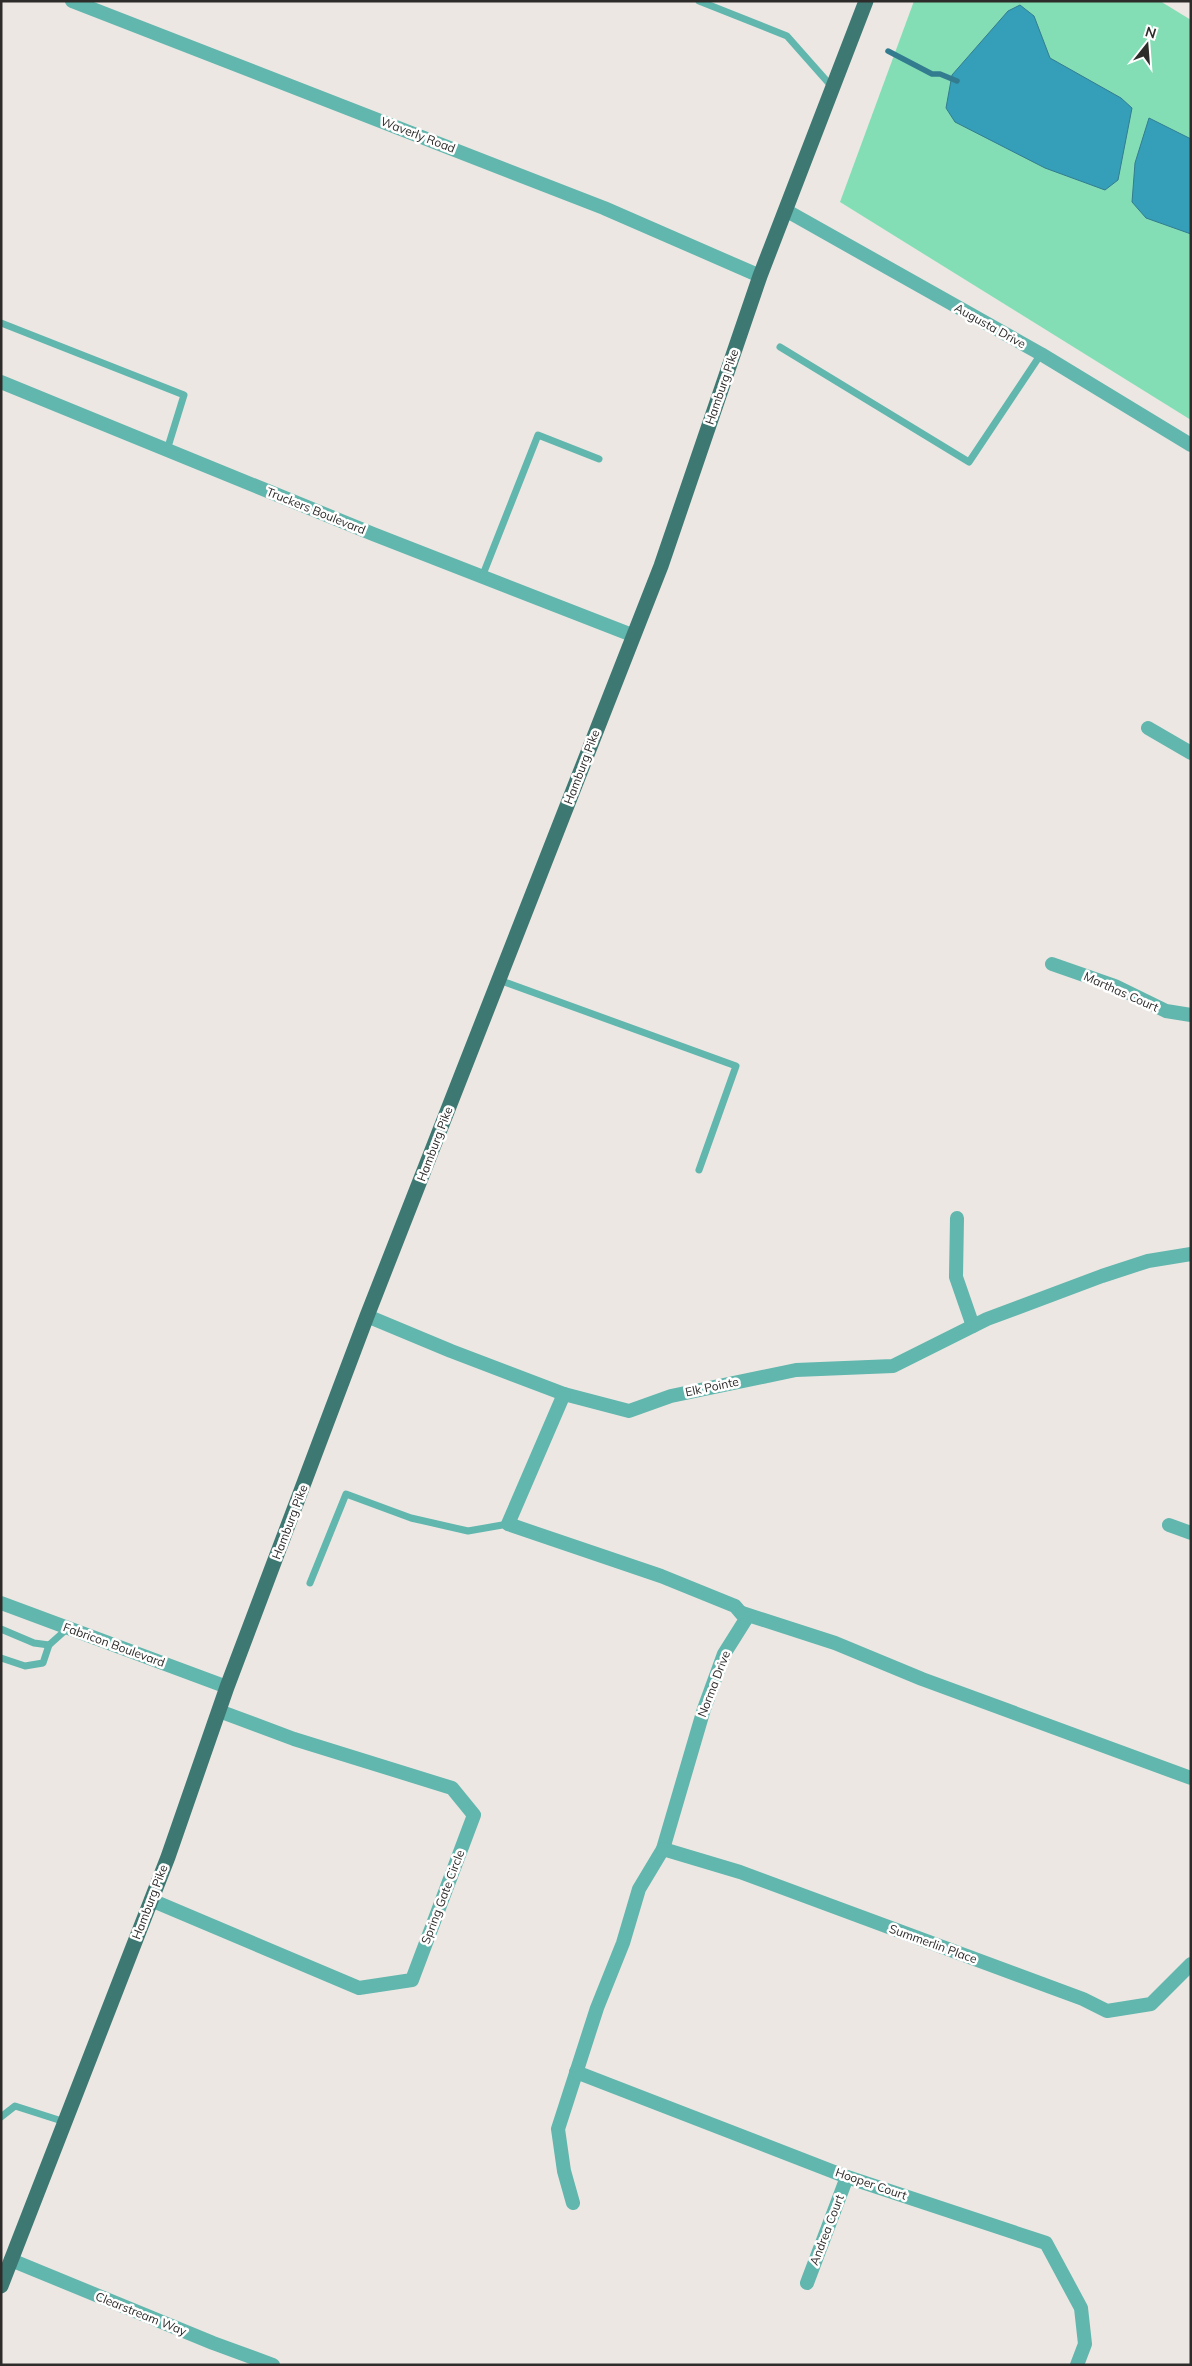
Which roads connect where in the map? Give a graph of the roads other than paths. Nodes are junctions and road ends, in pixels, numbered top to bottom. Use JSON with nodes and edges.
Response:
{"nodes":[{"id":1,"x":72,"y":1,"type":"edge"},
{"id":2,"x":699,"y":1,"type":"edge"},
{"id":3,"x":866,"y":1,"type":"edge"},
{"id":4,"x":833,"y":88,"type":"junction"},
{"id":5,"x":787,"y":211,"type":"junction"},
{"id":6,"x":760,"y":276,"type":"junction"},
{"id":7,"x":1,"y":322,"type":"edge"},
{"id":8,"x":780,"y":347,"type":"dead end"},
{"id":9,"x":1041,"y":354,"type":"junction"},
{"id":10,"x":1,"y":382,"type":"edge"},
{"id":11,"x":1191,"y":445,"type":"edge"},
{"id":12,"x":168,"y":450,"type":"junction"},
{"id":13,"x":599,"y":459,"type":"dead end"},
{"id":14,"x":482,"y":577,"type":"junction"},
{"id":15,"x":632,"y":635,"type":"junction"},
{"id":16,"x":1148,"y":728,"type":"dead end"},
{"id":17,"x":1191,"y":753,"type":"edge"},
{"id":18,"x":1052,"y":964,"type":"dead end"},
{"id":19,"x":499,"y":980,"type":"junction"},
{"id":20,"x":1191,"y":1015,"type":"edge"},
{"id":21,"x":698,"y":1170,"type":"dead end"},
{"id":22,"x":957,"y":1218,"type":"dead end"},
{"id":23,"x":1191,"y":1254,"type":"edge"},
{"id":24,"x":368,"y":1316,"type":"junction"},
{"id":25,"x":973,"y":1326,"type":"junction"},
{"id":26,"x":564,"y":1394,"type":"junction"},
{"id":27,"x":508,"y":1524,"type":"junction"},
{"id":28,"x":1169,"y":1525,"type":"dead end"},
{"id":29,"x":1191,"y":1533,"type":"edge"},
{"id":30,"x":310,"y":1583,"type":"dead end"},
{"id":31,"x":1,"y":1604,"type":"edge"},
{"id":32,"x":742,"y":1613,"type":"junction"},
{"id":33,"x":68,"y":1628,"type":"junction"},
{"id":34,"x":1,"y":1629,"type":"edge"},
{"id":35,"x":49,"y":1645,"type":"junction"},
{"id":36,"x":1,"y":1658,"type":"edge"},
{"id":37,"x":228,"y":1687,"type":"junction"},
{"id":38,"x":219,"y":1711,"type":"junction"},
{"id":39,"x":1191,"y":1778,"type":"edge"},
{"id":40,"x":663,"y":1849,"type":"junction"},
{"id":41,"x":151,"y":1900,"type":"junction"},
{"id":42,"x":1191,"y":1964,"type":"edge"},
{"id":43,"x":576,"y":2072,"type":"junction"},
{"id":44,"x":1,"y":2117,"type":"edge"},
{"id":45,"x":65,"y":2122,"type":"junction"},
{"id":46,"x":847,"y":2177,"type":"junction"},
{"id":47,"x":573,"y":2203,"type":"dead end"},
{"id":48,"x":11,"y":2260,"type":"junction"},
{"id":49,"x":807,"y":2283,"type":"dead end"},
{"id":50,"x":1,"y":2286,"type":"edge"},
{"id":51,"x":273,"y":2365,"type":"edge"},
{"id":52,"x":1077,"y":2365,"type":"edge"}],
"edges":[{"from":1,"to":6,"type":"street","name":"Waverly Road"},
{"from":2,"to":4,"type":"lane"},
{"from":3,"to":4,"type":"main road","name":"Hamburg Pike"},
{"from":4,"to":5,"type":"main road","name":"Hamburg Pike"},
{"from":5,"to":6,"type":"main road","name":"Hamburg Pike"},
{"from":5,"to":9,"type":"street","name":"Augusta Drive"},
{"from":6,"to":15,"type":"main road","name":"Hamburg Pike"},
{"from":7,"to":12,"type":"lane"},
{"from":8,"to":9,"type":"lane"},
{"from":9,"to":11,"type":"street","name":"Augusta Drive"},
{"from":10,"to":12,"type":"street","name":"Truckers Boulevard"},
{"from":12,"to":14,"type":"street","name":"Truckers Boulevard"},
{"from":13,"to":14,"type":"lane"},
{"from":14,"to":15,"type":"street","name":"Truckers Boulevard"},
{"from":15,"to":19,"type":"main road","name":"Hamburg Pike"},
{"from":16,"to":17,"type":"street"},
{"from":18,"to":20,"type":"street","name":"Marthas Court"},
{"from":19,"to":21,"type":"lane"},
{"from":19,"to":24,"type":"main road","name":"Hamburg Pike"},
{"from":22,"to":25,"type":"street"},
{"from":23,"to":25,"type":"street","name":"Elk Pointe"},
{"from":24,"to":26,"type":"street","name":"Elk Pointe"},
{"from":24,"to":37,"type":"main road","name":"Hamburg Pike"},
{"from":25,"to":26,"type":"street","name":"Elk Pointe"},
{"from":26,"to":27,"type":"street"},
{"from":27,"to":30,"type":"lane"},
{"from":27,"to":32,"type":"street"},
{"from":28,"to":29,"type":"street"},
{"from":31,"to":33,"type":"street","name":"Fabricon Boulevard"},
{"from":32,"to":39,"type":"street"},
{"from":32,"to":40,"type":"street","name":"Norma Drive"},
{"from":33,"to":35,"type":"lane"},
{"from":33,"to":37,"type":"street","name":"Fabricon Boulevard"},
{"from":34,"to":35,"type":"lane"},
{"from":35,"to":36,"type":"lane"},
{"from":37,"to":38,"type":"main road","name":"Hamburg Pike"},
{"from":38,"to":41,"type":"main road","name":"Hamburg Pike"},
{"from":38,"to":41,"type":"street","name":"Spring Gate Circle"},
{"from":40,"to":42,"type":"street","name":"Summerlin Place"},
{"from":40,"to":43,"type":"street","name":"Norma Drive"},
{"from":41,"to":45,"type":"main road","name":"Hamburg Pike"},
{"from":43,"to":46,"type":"street","name":"Hooper Court"},
{"from":43,"to":47,"type":"street","name":"Norma Drive"},
{"from":44,"to":45,"type":"lane"},
{"from":45,"to":48,"type":"main road","name":"Hamburg Pike"},
{"from":46,"to":49,"type":"street","name":"Andrea Court"},
{"from":46,"to":52,"type":"street","name":"Hooper Court"},
{"from":48,"to":50,"type":"main road","name":"Hamburg Pike"},
{"from":48,"to":51,"type":"street","name":"Clearstream Way"}]}
